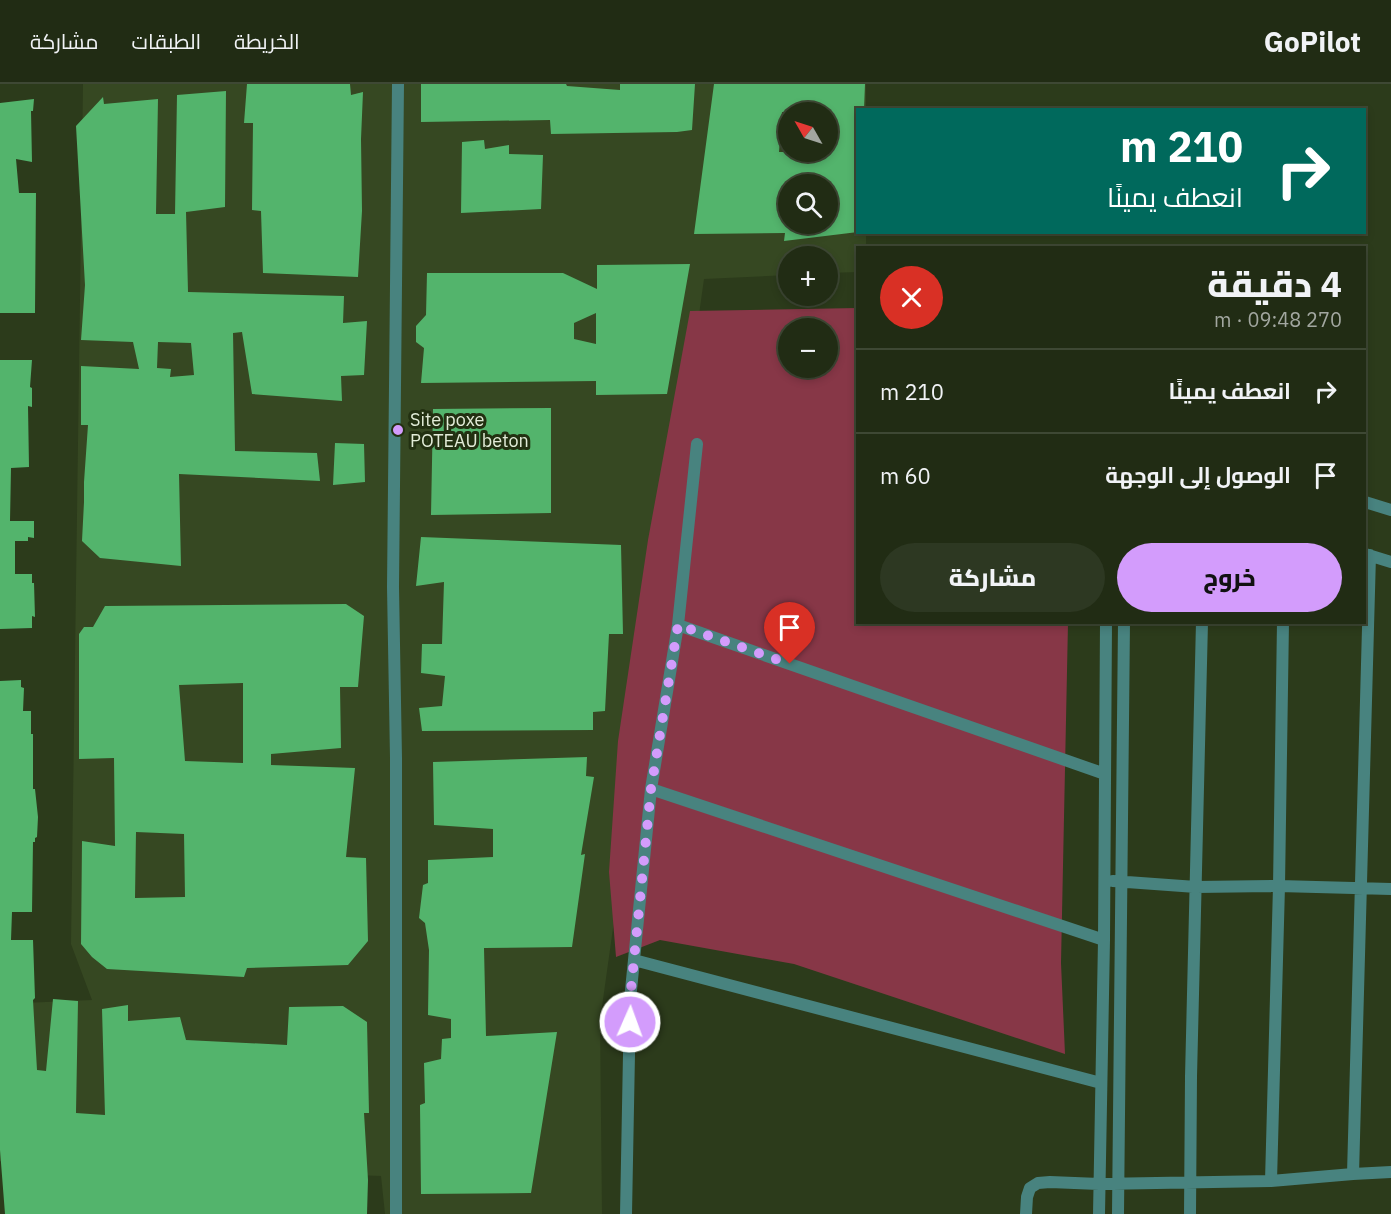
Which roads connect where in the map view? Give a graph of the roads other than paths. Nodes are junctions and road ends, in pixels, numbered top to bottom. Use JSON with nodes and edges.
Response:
{"nodes":[{"id":1,"x":398,"y":84,"type":"edge"},
{"id":2,"x":697,"y":444,"type":"dead end"},
{"id":3,"x":1366,"y":502,"type":"edge"},
{"id":4,"x":1391,"y":510,"type":"edge"},
{"id":5,"x":1367,"y":554,"type":"edge"},
{"id":6,"x":1391,"y":562,"type":"edge"},
{"id":7,"x":1366,"y":610,"type":"edge"},
{"id":8,"x":1106,"y":624,"type":"edge"},
{"id":9,"x":1124,"y":624,"type":"edge"},
{"id":10,"x":1202,"y":624,"type":"edge"},
{"id":11,"x":1283,"y":624,"type":"edge"},
{"id":12,"x":1366,"y":624,"type":"edge"},
{"id":13,"x":678,"y":625,"type":"junction"},
{"id":14,"x":1105,"y":774,"type":"junction"},
{"id":15,"x":651,"y":789,"type":"junction"},
{"id":16,"x":1105,"y":881,"type":"junction"},
{"id":17,"x":1121,"y":881,"type":"junction"},
{"id":18,"x":1279,"y":886,"type":"junction"},
{"id":19,"x":1196,"y":887,"type":"junction"},
{"id":20,"x":1361,"y":888,"type":"junction"},
{"id":21,"x":1391,"y":889,"type":"edge"},
{"id":22,"x":1104,"y":940,"type":"junction"},
{"id":23,"x":634,"y":960,"type":"junction"},
{"id":24,"x":1101,"y":1083,"type":"junction"},
{"id":25,"x":1391,"y":1172,"type":"edge"},
{"id":26,"x":1353,"y":1174,"type":"junction"},
{"id":27,"x":1271,"y":1181,"type":"junction"},
{"id":28,"x":1189,"y":1182,"type":"junction"},
{"id":29,"x":1099,"y":1184,"type":"junction"},
{"id":30,"x":1118,"y":1184,"type":"junction"},
{"id":31,"x":396,"y":1214,"type":"edge"},
{"id":32,"x":626,"y":1214,"type":"edge"},
{"id":33,"x":1026,"y":1214,"type":"edge"},
{"id":34,"x":1099,"y":1214,"type":"edge"},
{"id":35,"x":1118,"y":1214,"type":"edge"},
{"id":36,"x":1190,"y":1214,"type":"edge"}],
"edges":[{"from":1,"to":31,"type":"street"},
{"from":2,"to":13,"type":"street"},
{"from":3,"to":4,"type":"street"},
{"from":5,"to":6,"type":"street"},
{"from":5,"to":7,"type":"street"},
{"from":8,"to":14,"type":"street"},
{"from":9,"to":17,"type":"street"},
{"from":10,"to":19,"type":"street"},
{"from":11,"to":18,"type":"street"},
{"from":12,"to":20,"type":"street"},
{"from":13,"to":14,"type":"street"},
{"from":13,"to":15,"type":"street"},
{"from":14,"to":16,"type":"street"},
{"from":15,"to":22,"type":"street"},
{"from":15,"to":23,"type":"street"},
{"from":16,"to":17,"type":"street"},
{"from":16,"to":22,"type":"street"},
{"from":17,"to":19,"type":"street"},
{"from":17,"to":30,"type":"street"},
{"from":18,"to":19,"type":"street"},
{"from":18,"to":20,"type":"street"},
{"from":18,"to":27,"type":"street"},
{"from":19,"to":28,"type":"street"},
{"from":20,"to":21,"type":"street"},
{"from":20,"to":26,"type":"street"},
{"from":22,"to":24,"type":"street"},
{"from":23,"to":24,"type":"street"},
{"from":23,"to":32,"type":"street"},
{"from":24,"to":29,"type":"street"},
{"from":25,"to":26,"type":"street"},
{"from":26,"to":27,"type":"street"},
{"from":27,"to":28,"type":"street"},
{"from":28,"to":30,"type":"street"},
{"from":28,"to":36,"type":"street"},
{"from":29,"to":30,"type":"street"},
{"from":29,"to":33,"type":"street"},
{"from":29,"to":34,"type":"street"},
{"from":30,"to":35,"type":"street"}]}
